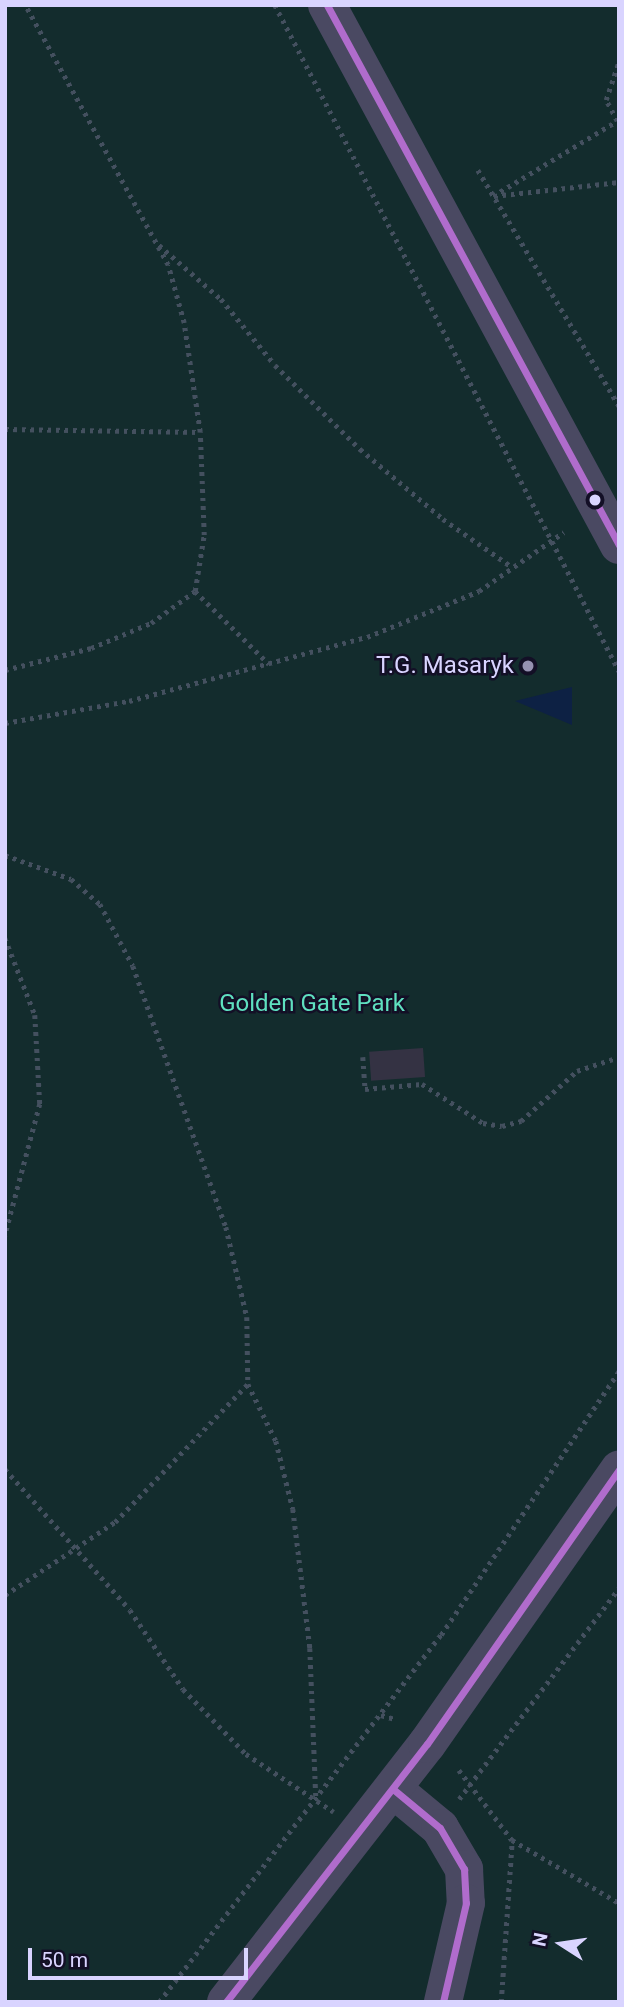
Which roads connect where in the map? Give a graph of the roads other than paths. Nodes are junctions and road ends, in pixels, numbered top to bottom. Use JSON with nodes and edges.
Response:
{"nodes":[{"id":1,"x":327,"y":5,"type":"edge"},
{"id":2,"x":619,"y":545,"type":"edge"},
{"id":3,"x":619,"y":1470,"type":"edge"},
{"id":4,"x":393,"y":1789,"type":"junction"},
{"id":5,"x":226,"y":2002,"type":"edge"},
{"id":6,"x":443,"y":2002,"type":"edge"}],
"edges":[{"from":1,"to":2,"type":"street"},
{"from":3,"to":4,"type":"street"},
{"from":4,"to":5,"type":"street"},
{"from":4,"to":6,"type":"street"}]}
